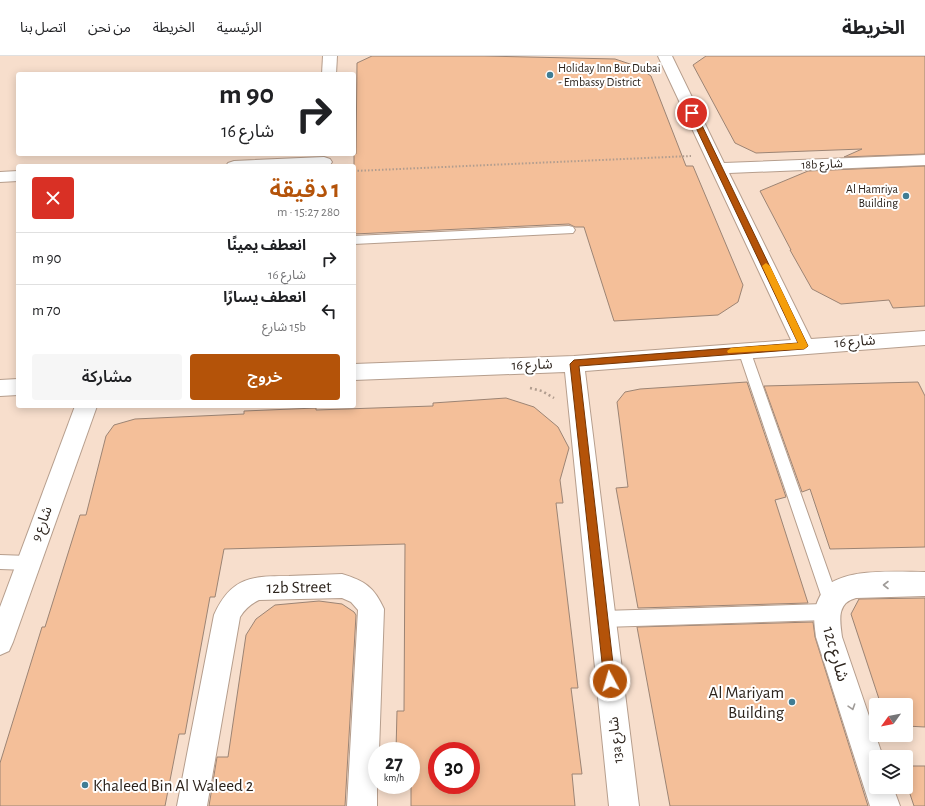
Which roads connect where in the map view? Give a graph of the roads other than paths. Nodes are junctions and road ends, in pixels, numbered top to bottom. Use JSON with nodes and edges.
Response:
{"nodes":[{"id":1,"x":330,"y":56,"type":"edge"},
{"id":2,"x":665,"y":56,"type":"edge"},
{"id":3,"x":329,"y":72,"type":"edge"},
{"id":4,"x":925,"y":160,"type":"edge"},
{"id":5,"x":324,"y":161,"type":"edge"},
{"id":6,"x":716,"y":162,"type":"junction"},
{"id":7,"x":270,"y":164,"type":"edge"},
{"id":8,"x":16,"y":176,"type":"edge"},
{"id":9,"x":0,"y":177,"type":"edge"},
{"id":10,"x":569,"y":230,"type":"dead end"},
{"id":11,"x":356,"y":240,"type":"edge"},
{"id":12,"x":925,"y":338,"type":"edge"},
{"id":13,"x":804,"y":346,"type":"junction"},
{"id":14,"x":744,"y":350,"type":"junction"},
{"id":15,"x":574,"y":364,"type":"junction"},
{"id":16,"x":356,"y":372,"type":"edge"},
{"id":17,"x":16,"y":387,"type":"edge"},
{"id":18,"x":0,"y":388,"type":"edge"},
{"id":19,"x":85,"y":408,"type":"edge"},
{"id":20,"x":0,"y":562,"type":"edge"},
{"id":21,"x":28,"y":563,"type":"junction"},
{"id":22,"x":925,"y":584,"type":"edge"},
{"id":23,"x":829,"y":607,"type":"junction"},
{"id":24,"x":602,"y":619,"type":"junction"},
{"id":25,"x":0,"y":642,"type":"edge"},
{"id":26,"x":869,"y":759,"type":"edge"},
{"id":27,"x":881,"y":794,"type":"edge"},
{"id":28,"x":192,"y":806,"type":"edge"},
{"id":29,"x":362,"y":806,"type":"edge"},
{"id":30,"x":624,"y":806,"type":"edge"},
{"id":31,"x":885,"y":806,"type":"edge"}],
"edges":[{"from":1,"to":3,"type":"street"},
{"from":2,"to":6,"type":"street"},
{"from":4,"to":6,"type":"street","name":"18b شارع"},
{"from":5,"to":7,"type":"street"},
{"from":6,"to":13,"type":"street"},
{"from":8,"to":9,"type":"street"},
{"from":10,"to":11,"type":"lane"},
{"from":12,"to":13,"type":"street","name":"شارع 16"},
{"from":13,"to":14,"type":"street","name":"شارع 16"},
{"from":14,"to":15,"type":"street","name":"شارع 16"},
{"from":14,"to":23,"type":"lane"},
{"from":15,"to":16,"type":"street","name":"شارع 16"},
{"from":15,"to":24,"type":"street","name":"13a شارع"},
{"from":17,"to":18,"type":"street"},
{"from":19,"to":21,"type":"street","name":"شارع 9"},
{"from":20,"to":21,"type":"lane"},
{"from":21,"to":25,"type":"street","name":"شارع 9"},
{"from":22,"to":23,"type":"street","one_way":true},
{"from":23,"to":24,"type":"lane"},
{"from":23,"to":26,"type":"street","name":"12c شارع","one_way":true},
{"from":24,"to":30,"type":"street","name":"13a شارع"},
{"from":27,"to":31,"type":"street"},
{"from":28,"to":29,"type":"street","name":"12b Street"}]}
